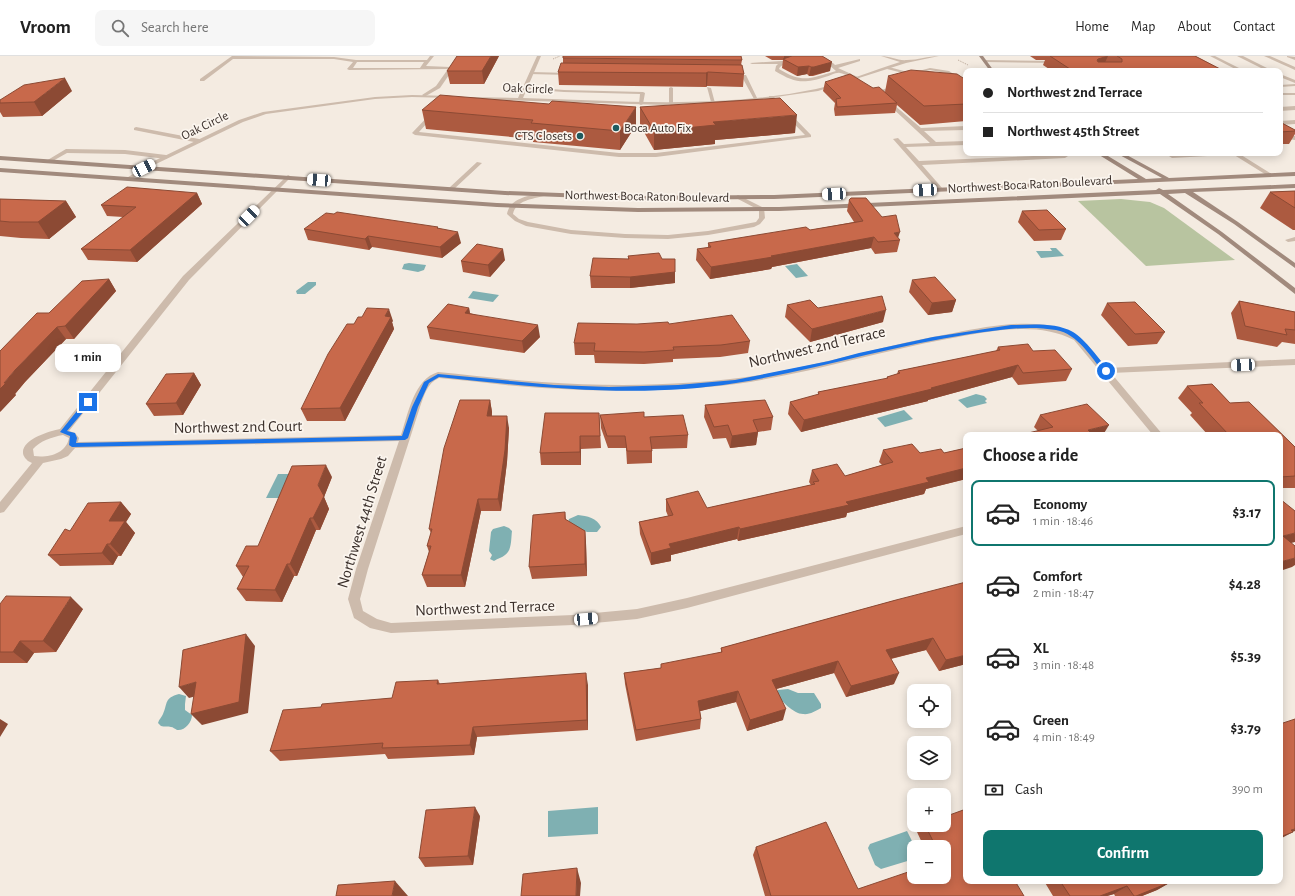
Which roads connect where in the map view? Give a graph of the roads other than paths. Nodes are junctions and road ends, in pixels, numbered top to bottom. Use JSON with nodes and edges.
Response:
{"nodes":[{"id":1,"x":432,"y":56,"type":"edge"},
{"id":2,"x":460,"y":56,"type":"edge"},
{"id":3,"x":539,"y":56,"type":"edge"},
{"id":4,"x":883,"y":56,"type":"edge"},
{"id":5,"x":938,"y":56,"type":"edge"},
{"id":6,"x":980,"y":56,"type":"edge"},
{"id":7,"x":1212,"y":56,"type":"edge"},
{"id":8,"x":1239,"y":56,"type":"edge"},
{"id":9,"x":1266,"y":56,"type":"edge"},
{"id":10,"x":1289,"y":56,"type":"edge"},
{"id":11,"x":234,"y":57,"type":"edge"},
{"id":12,"x":1295,"y":58,"type":"edge"},
{"id":13,"x":815,"y":60,"type":"edge"},
{"id":14,"x":858,"y":60,"type":"dead end"},
{"id":15,"x":356,"y":61,"type":"junction"},
{"id":16,"x":428,"y":61,"type":"junction"},
{"id":17,"x":799,"y":61,"type":"edge"},
{"id":18,"x":985,"y":61,"type":"junction"},
{"id":19,"x":905,"y":62,"type":"junction"},
{"id":20,"x":1062,"y":62,"type":"edge"},
{"id":21,"x":752,"y":63,"type":"dead end"},
{"id":22,"x":783,"y":63,"type":"junction"},
{"id":23,"x":1032,"y":63,"type":"junction"},
{"id":24,"x":835,"y":67,"type":"junction"},
{"id":25,"x":423,"y":68,"type":"junction"},
{"id":26,"x":451,"y":68,"type":"junction"},
{"id":27,"x":889,"y":68,"type":"junction"},
{"id":28,"x":990,"y":68,"type":"edge"},
{"id":29,"x":1041,"y":68,"type":"dead end"},
{"id":30,"x":1237,"y":68,"type":"edge"},
{"id":31,"x":1265,"y":68,"type":"edge"},
{"id":32,"x":1295,"y":69,"type":"edge"},
{"id":33,"x":839,"y":71,"type":"junction"},
{"id":34,"x":531,"y":73,"type":"junction"},
{"id":35,"x":578,"y":74,"type":"edge"},
{"id":36,"x":914,"y":74,"type":"junction"},
{"id":37,"x":929,"y":74,"type":"edge"},
{"id":38,"x":944,"y":75,"type":"edge"},
{"id":39,"x":728,"y":76,"type":"edge"},
{"id":40,"x":956,"y":77,"type":"junction"},
{"id":41,"x":1283,"y":77,"type":"edge"},
{"id":42,"x":858,"y":78,"type":"junction"},
{"id":43,"x":922,"y":78,"type":"edge"},
{"id":44,"x":963,"y":78,"type":"edge"},
{"id":45,"x":202,"y":80,"type":"dead end"},
{"id":46,"x":949,"y":81,"type":"edge"},
{"id":47,"x":902,"y":84,"type":"edge"},
{"id":48,"x":1295,"y":84,"type":"edge"},
{"id":49,"x":1283,"y":86,"type":"edge"},
{"id":50,"x":525,"y":88,"type":"junction"},
{"id":51,"x":670,"y":88,"type":"edge"},
{"id":52,"x":708,"y":88,"type":"edge"},
{"id":53,"x":1283,"y":94,"type":"edge"},
{"id":54,"x":1295,"y":94,"type":"edge"},
{"id":55,"x":424,"y":96,"type":"junction"},
{"id":56,"x":448,"y":97,"type":"junction"},
{"id":57,"x":455,"y":97,"type":"edge"},
{"id":58,"x":462,"y":98,"type":"edge"},
{"id":59,"x":771,"y":98,"type":"junction"},
{"id":60,"x":756,"y":99,"type":"junction"},
{"id":61,"x":520,"y":100,"type":"junction"},
{"id":62,"x":712,"y":102,"type":"junction"},
{"id":63,"x":641,"y":104,"type":"junction"},
{"id":64,"x":671,"y":104,"type":"junction"},
{"id":65,"x":1295,"y":108,"type":"edge"},
{"id":66,"x":1283,"y":109,"type":"edge"},
{"id":67,"x":777,"y":112,"type":"edge"},
{"id":68,"x":785,"y":112,"type":"junction"},
{"id":69,"x":1295,"y":122,"type":"edge"},
{"id":70,"x":1283,"y":123,"type":"edge"},
{"id":71,"x":963,"y":128,"type":"edge"},
{"id":72,"x":136,"y":129,"type":"dead end"},
{"id":73,"x":919,"y":130,"type":"junction"},
{"id":74,"x":1283,"y":134,"type":"edge"},
{"id":75,"x":1295,"y":138,"type":"edge"},
{"id":76,"x":896,"y":139,"type":"dead end"},
{"id":77,"x":199,"y":141,"type":"junction"},
{"id":78,"x":963,"y":143,"type":"edge"},
{"id":79,"x":935,"y":144,"type":"junction"},
{"id":80,"x":902,"y":146,"type":"junction"},
{"id":81,"x":1065,"y":156,"type":"edge"},
{"id":82,"x":1104,"y":156,"type":"edge"},
{"id":83,"x":1125,"y":156,"type":"edge"},
{"id":84,"x":1239,"y":156,"type":"edge"},
{"id":85,"x":166,"y":157,"type":"junction"},
{"id":86,"x":0,"y":158,"type":"edge"},
{"id":87,"x":49,"y":161,"type":"junction"},
{"id":88,"x":479,"y":163,"type":"dead end"},
{"id":89,"x":917,"y":163,"type":"junction"},
{"id":90,"x":144,"y":168,"type":"junction"},
{"id":91,"x":0,"y":170,"type":"edge"},
{"id":92,"x":1295,"y":174,"type":"edge"},
{"id":93,"x":1270,"y":175,"type":"junction"},
{"id":94,"x":288,"y":177,"type":"junction"},
{"id":95,"x":128,"y":179,"type":"junction"},
{"id":96,"x":1167,"y":179,"type":"junction"},
{"id":97,"x":1142,"y":180,"type":"junction"},
{"id":98,"x":1295,"y":186,"type":"edge"},
{"id":99,"x":276,"y":189,"type":"junction"},
{"id":100,"x":451,"y":189,"type":"junction"},
{"id":101,"x":940,"y":189,"type":"junction"},
{"id":102,"x":1186,"y":190,"type":"junction"},
{"id":103,"x":1159,"y":191,"type":"junction"},
{"id":104,"x":542,"y":195,"type":"junction"},
{"id":105,"x":738,"y":198,"type":"junction"},
{"id":106,"x":512,"y":206,"type":"junction"},
{"id":107,"x":762,"y":209,"type":"junction"},
{"id":108,"x":1295,"y":266,"type":"edge"},
{"id":109,"x":1295,"y":292,"type":"edge"},
{"id":110,"x":1295,"y":362,"type":"edge"},
{"id":111,"x":1106,"y":371,"type":"junction"},
{"id":112,"x":434,"y":376,"type":"joint"},
{"id":113,"x":63,"y":432,"type":"junction"},
{"id":114,"x":1156,"y":432,"type":"edge"},
{"id":115,"x":405,"y":438,"type":"junction"},
{"id":116,"x":72,"y":445,"type":"junction"},
{"id":117,"x":40,"y":460,"type":"junction"},
{"id":118,"x":0,"y":509,"type":"edge"},
{"id":119,"x":963,"y":531,"type":"edge"},
{"id":120,"x":358,"y":614,"type":"joint"}],
"edges":[{"from":1,"to":16,"type":"street"},
{"from":2,"to":26,"type":"street"},
{"from":3,"to":34,"type":"street"},
{"from":4,"to":19,"type":"street"},
{"from":5,"to":19,"type":"street","name":"Oak Circle"},
{"from":6,"to":18,"type":"street"},
{"from":7,"to":30,"type":"street"},
{"from":8,"to":31,"type":"street"},
{"from":9,"to":32,"type":"street"},
{"from":10,"to":12,"type":"street"},
{"from":11,"to":15,"type":"street"},
{"from":11,"to":45,"type":"street"},
{"from":13,"to":24,"type":"street"},
{"from":14,"to":24,"type":"street"},
{"from":15,"to":16,"type":"street"},
{"from":15,"to":25,"type":"street"},
{"from":16,"to":25,"type":"street"},
{"from":17,"to":22,"type":"street"},
{"from":18,"to":23,"type":"street"},
{"from":18,"to":28,"type":"street"},
{"from":19,"to":27,"type":"street","name":"Oak Circle"},
{"from":20,"to":23,"type":"street"},
{"from":21,"to":22,"type":"street"},
{"from":22,"to":33,"type":"street"},
{"from":23,"to":29,"type":"street"},
{"from":24,"to":33,"type":"street"},
{"from":25,"to":26,"type":"street"},
{"from":26,"to":55,"type":"street"},
{"from":27,"to":36,"type":"street"},
{"from":27,"to":42,"type":"street","name":"Oak Circle"},
{"from":33,"to":42,"type":"street"},
{"from":34,"to":35,"type":"street"},
{"from":34,"to":50,"type":"street"},
{"from":36,"to":37,"type":"street"},
{"from":36,"to":40,"type":"street"},
{"from":36,"to":43,"type":"street"},
{"from":38,"to":40,"type":"street"},
{"from":39,"to":60,"type":"street"},
{"from":40,"to":44,"type":"street"},
{"from":40,"to":46,"type":"street"},
{"from":41,"to":48,"type":"street"},
{"from":42,"to":59,"type":"street","name":"Oak Circle"},
{"from":47,"to":73,"type":"street"},
{"from":48,"to":49,"type":"street"},
{"from":50,"to":61,"type":"street"},
{"from":50,"to":63,"type":"street"},
{"from":51,"to":64,"type":"street"},
{"from":52,"to":62,"type":"street"},
{"from":53,"to":54,"type":"street"},
{"from":55,"to":56,"type":"street","name":"Oak Circle"},
{"from":55,"to":77,"type":"street","name":"Oak Circle"},
{"from":56,"to":57,"type":"street","name":"Oak Circle"},
{"from":56,"to":68,"type":"street"},
{"from":58,"to":61,"type":"street","name":"Oak Circle"},
{"from":59,"to":60,"type":"street","name":"Oak Circle"},
{"from":59,"to":68,"type":"street"},
{"from":60,"to":62,"type":"street","name":"Oak Circle"},
{"from":61,"to":63,"type":"street","name":"Oak Circle"},
{"from":62,"to":64,"type":"street","name":"Oak Circle"},
{"from":63,"to":64,"type":"street","name":"Oak Circle"},
{"from":65,"to":66,"type":"street"},
{"from":67,"to":68,"type":"street"},
{"from":69,"to":70,"type":"street"},
{"from":71,"to":73,"type":"street"},
{"from":72,"to":77,"type":"street"},
{"from":73,"to":79,"type":"street"},
{"from":74,"to":75,"type":"street"},
{"from":76,"to":80,"type":"street"},
{"from":77,"to":85,"type":"street","name":"Oak Circle"},
{"from":78,"to":79,"type":"street"},
{"from":79,"to":80,"type":"street"},
{"from":80,"to":89,"type":"street"},
{"from":81,"to":89,"type":"street"},
{"from":82,"to":97,"type":"street"},
{"from":83,"to":96,"type":"street"},
{"from":84,"to":93,"type":"street"},
{"from":85,"to":87,"type":"street"},
{"from":85,"to":90,"type":"street","name":"Oak Circle"},
{"from":86,"to":87,"type":"street","name":"Northwest Boca Raton Boulevard"},
{"from":87,"to":90,"type":"street","name":"Northwest Boca Raton Boulevard"},
{"from":88,"to":100,"type":"street"},
{"from":89,"to":101,"type":"street"},
{"from":90,"to":94,"type":"street","name":"Northwest Boca Raton Boulevard"},
{"from":90,"to":95,"type":"street","name":"Oak Circle"},
{"from":91,"to":95,"type":"street","name":"Northwest Boca Raton Boulevard"},
{"from":92,"to":93,"type":"street","name":"Northwest Boca Raton Boulevard"},
{"from":93,"to":96,"type":"street","name":"Northwest Boca Raton Boulevard"},
{"from":94,"to":99,"type":"street"},
{"from":94,"to":100,"type":"street","name":"Northwest Boca Raton Boulevard"},
{"from":95,"to":99,"type":"street","name":"Northwest Boca Raton Boulevard"},
{"from":96,"to":97,"type":"street","name":"Northwest Boca Raton Boulevard"},
{"from":96,"to":102,"type":"street"},
{"from":97,"to":101,"type":"street","name":"Northwest Boca Raton Boulevard"},
{"from":97,"to":103,"type":"street"},
{"from":98,"to":102,"type":"street","name":"Northwest Boca Raton Boulevard"},
{"from":99,"to":106,"type":"street","name":"Northwest Boca Raton Boulevard"},
{"from":99,"to":113,"type":"street"},
{"from":100,"to":104,"type":"street","name":"Northwest Boca Raton Boulevard"},
{"from":101,"to":105,"type":"street","name":"Northwest Boca Raton Boulevard"},
{"from":102,"to":103,"type":"street","name":"Northwest Boca Raton Boulevard"},
{"from":102,"to":108,"type":"street"},
{"from":103,"to":107,"type":"street","name":"Northwest Boca Raton Boulevard"},
{"from":103,"to":109,"type":"street"},
{"from":104,"to":105,"type":"street","name":"Northwest Boca Raton Boulevard"},
{"from":104,"to":106,"type":"street"},
{"from":105,"to":107,"type":"street"},
{"from":106,"to":107,"type":"street","name":"Northwest Boca Raton Boulevard"},
{"from":106,"to":107,"type":"street"},
{"from":110,"to":111,"type":"street"},
{"from":111,"to":112,"type":"street","name":"Northwest 2nd Terrace"},
{"from":111,"to":114,"type":"street","name":"Northwest 2nd Terrace"},
{"from":112,"to":115,"type":"street","name":"Northwest 44th Street"},
{"from":113,"to":116,"type":"street"},
{"from":113,"to":117,"type":"street"},
{"from":115,"to":116,"type":"street","name":"Northwest 2nd Court"},
{"from":115,"to":120,"type":"street","name":"Northwest 44th Street"},
{"from":116,"to":117,"type":"street"},
{"from":117,"to":118,"type":"street"},
{"from":119,"to":120,"type":"street","name":"Northwest 2nd Terrace"}]}
